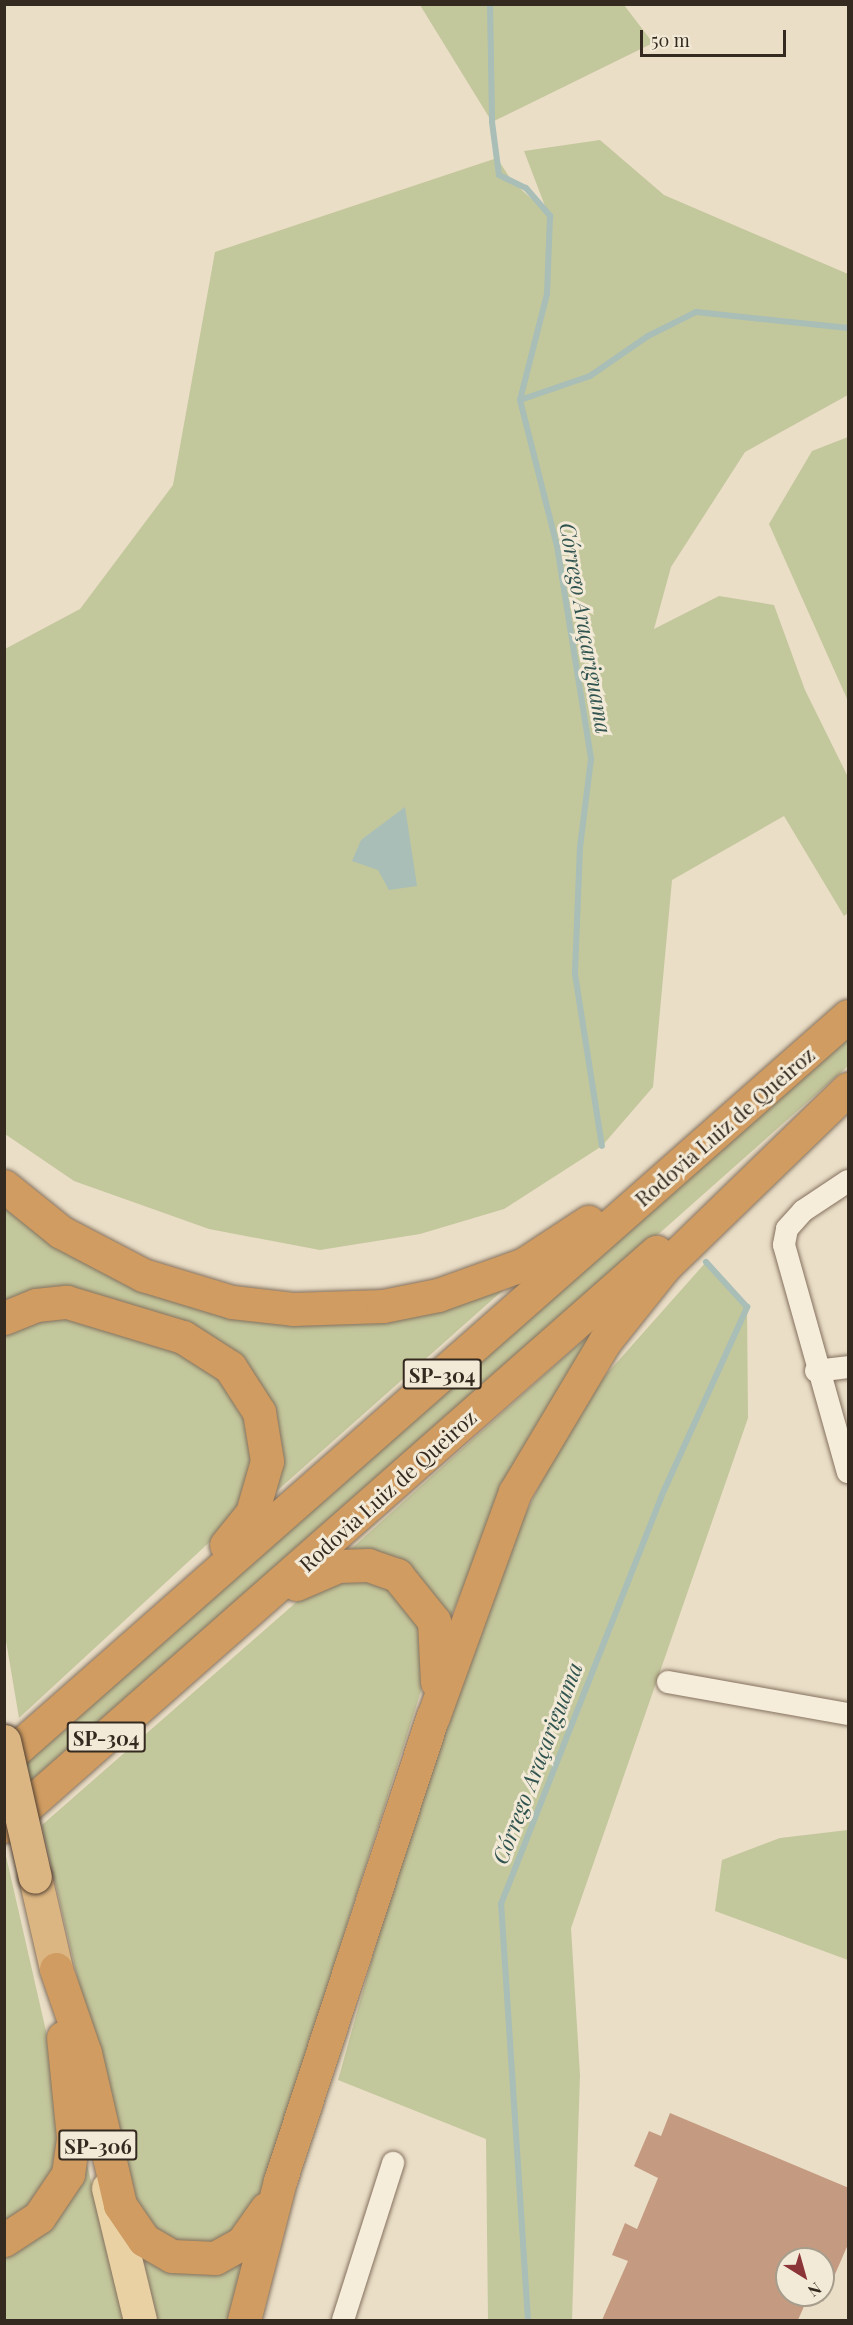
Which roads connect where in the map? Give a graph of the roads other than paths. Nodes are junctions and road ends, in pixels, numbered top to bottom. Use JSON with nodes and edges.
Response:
{"nodes":[{"id":1,"x":849,"y":1016,"type":"edge"},
{"id":2,"x":803,"y":1056,"type":"junction"},
{"id":3,"x":849,"y":1081,"type":"edge"},
{"id":4,"x":849,"y":1089,"type":"edge"},
{"id":5,"x":849,"y":1181,"type":"edge"},
{"id":6,"x":4,"y":1186,"type":"edge"},
{"id":7,"x":4,"y":1318,"type":"edge"},
{"id":8,"x":849,"y":1367,"type":"edge"},
{"id":9,"x":816,"y":1371,"type":"junction"},
{"id":10,"x":849,"y":1472,"type":"edge"},
{"id":11,"x":208,"y":1649,"type":"junction"},
{"id":12,"x":668,"y":1682,"type":"dead end"},
{"id":13,"x":849,"y":1714,"type":"edge"},
{"id":14,"x":433,"y":1717,"type":"junction"},
{"id":15,"x":36,"y":1732,"type":"junction"},
{"id":16,"x":4,"y":1741,"type":"edge"},
{"id":17,"x":4,"y":1760,"type":"edge"},
{"id":18,"x":4,"y":1826,"type":"edge"},
{"id":19,"x":56,"y":1969,"type":"junction"},
{"id":20,"x":393,"y":2163,"type":"dead end"},
{"id":21,"x":280,"y":2181,"type":"junction"},
{"id":22,"x":4,"y":2240,"type":"edge"},
{"id":23,"x":140,"y":2320,"type":"edge"},
{"id":24,"x":244,"y":2320,"type":"edge"},
{"id":25,"x":343,"y":2320,"type":"edge"}],
"edges":[{"from":1,"to":2,"type":"highway","name":"Rodovia Luiz de Queiroz","number":"SP-304"},
{"from":2,"to":6,"type":"highway"},
{"from":2,"to":15,"type":"highway","name":"Rodovia Luiz de Queiroz","number":"SP-304"},
{"from":3,"to":11,"type":"highway","name":"Rodovia Luiz de Queiroz","number":"SP-304"},
{"from":4,"to":14,"type":"highway"},
{"from":5,"to":9,"type":"street"},
{"from":7,"to":15,"type":"highway"},
{"from":8,"to":9,"type":"street"},
{"from":9,"to":10,"type":"street"},
{"from":11,"to":14,"type":"highway"},
{"from":11,"to":18,"type":"highway","name":"Rodovia Luiz de Queiroz","number":"SP-304"},
{"from":12,"to":13,"type":"street"},
{"from":14,"to":21,"type":"highway"},
{"from":15,"to":17,"type":"highway","name":"Rodovia Luiz de Queiroz","number":"SP-304"},
{"from":16,"to":19,"type":"highway","number":"SP-306","bridge":true},
{"from":19,"to":21,"type":"highway"},
{"from":19,"to":22,"type":"highway"},
{"from":19,"to":23,"type":"main road","number":"SP-306"},
{"from":20,"to":25,"type":"street"},
{"from":21,"to":24,"type":"highway"}]}
